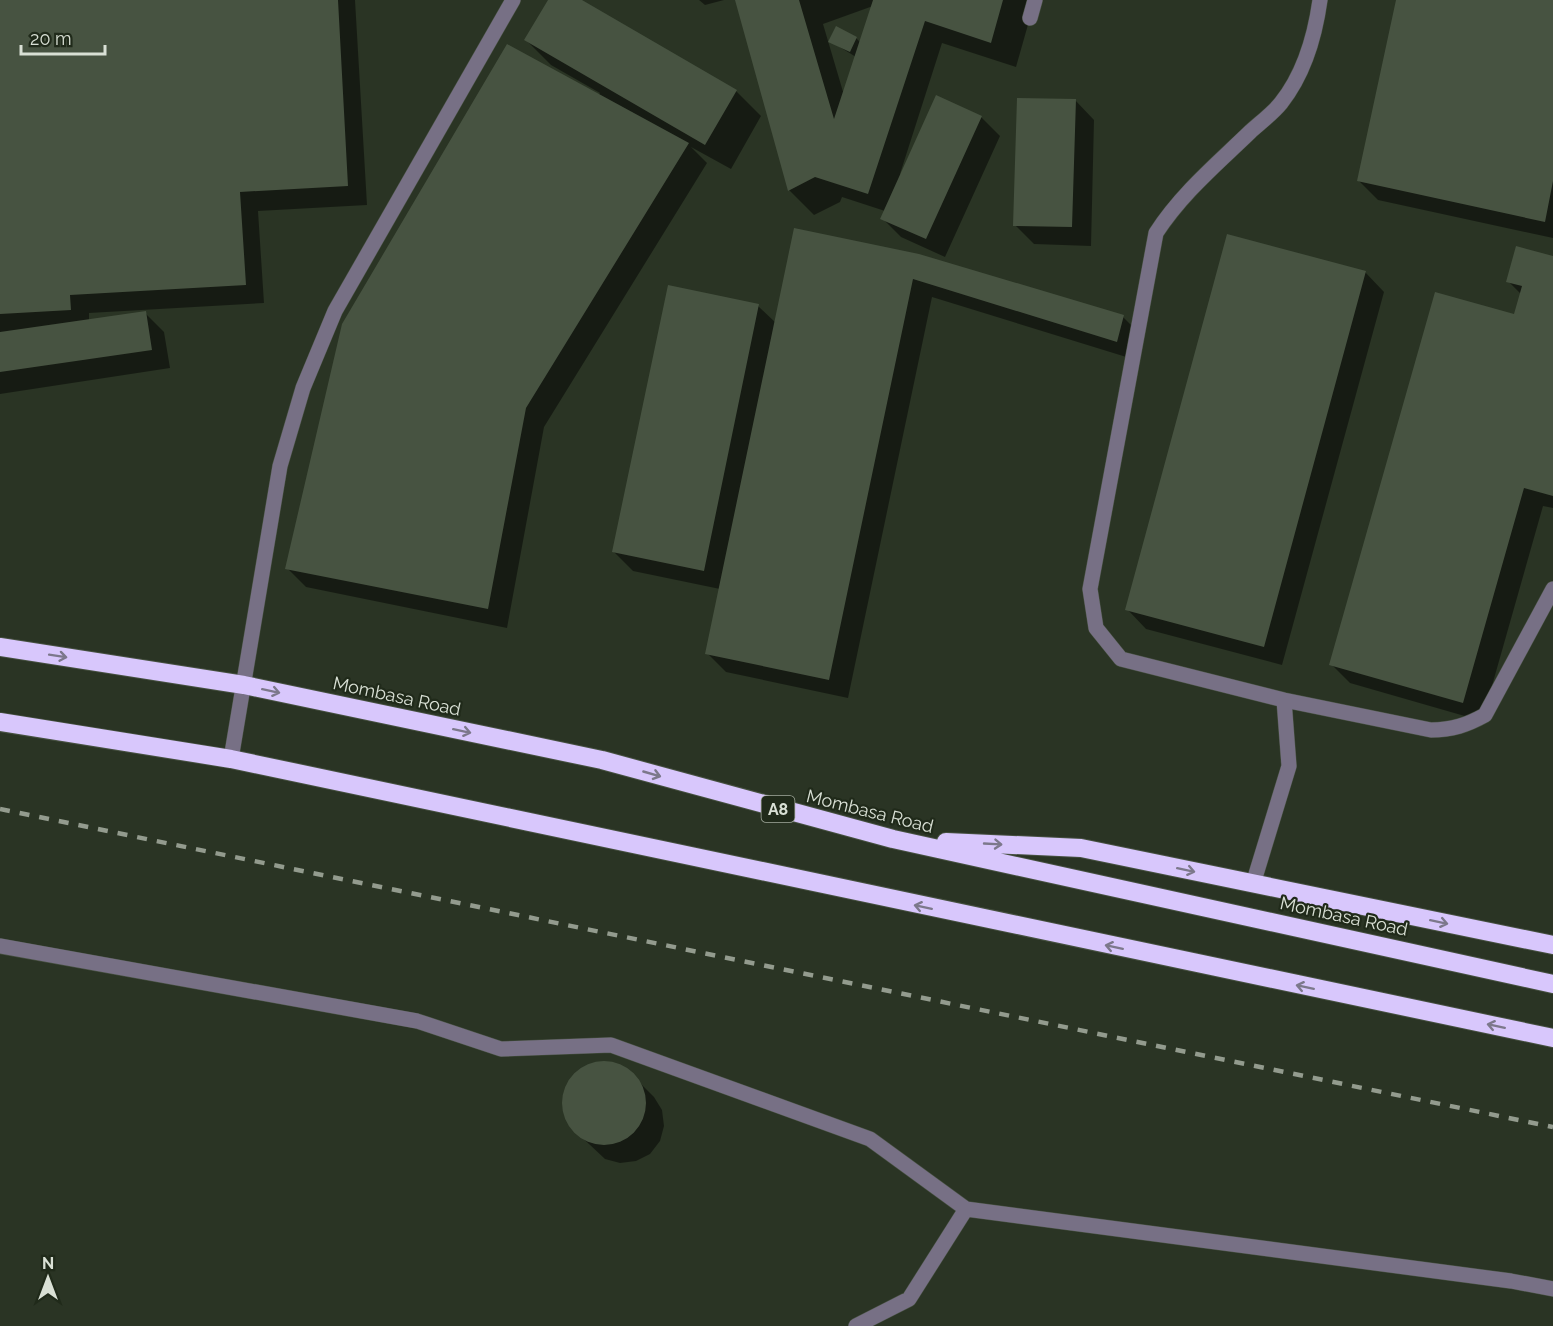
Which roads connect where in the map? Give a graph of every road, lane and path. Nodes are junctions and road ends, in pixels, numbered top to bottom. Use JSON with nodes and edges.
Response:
{"nodes":[{"id":1,"x":513,"y":0,"type":"edge"},
{"id":2,"x":1035,"y":0,"type":"edge"},
{"id":3,"x":1320,"y":0,"type":"edge"},
{"id":4,"x":1030,"y":18,"type":"dead end"},
{"id":5,"x":1553,"y":589,"type":"edge"},
{"id":6,"x":0,"y":647,"type":"edge"},
{"id":7,"x":244,"y":685,"type":"junction"},
{"id":8,"x":1284,"y":700,"type":"junction"},
{"id":9,"x":0,"y":722,"type":"edge"},
{"id":10,"x":231,"y":759,"type":"junction"},
{"id":11,"x":893,"y":839,"type":"junction"},
{"id":12,"x":1253,"y":884,"type":"junction"},
{"id":13,"x":1553,"y":945,"type":"edge"},
{"id":14,"x":0,"y":946,"type":"edge"},
{"id":15,"x":1553,"y":984,"type":"edge"},
{"id":16,"x":1553,"y":1038,"type":"edge"},
{"id":17,"x":966,"y":1209,"type":"junction"},
{"id":18,"x":1553,"y":1288,"type":"edge"},
{"id":19,"x":856,"y":1326,"type":"edge"}],
"edges":[{"from":1,"to":7,"type":"street"},
{"from":2,"to":4,"type":"street"},
{"from":3,"to":8,"type":"street"},
{"from":5,"to":8,"type":"street"},
{"from":6,"to":7,"type":"highway","name":"Mombasa Road","number":"A8","one_way":true},
{"from":7,"to":10,"type":"street"},
{"from":7,"to":11,"type":"highway","name":"Mombasa Road","number":"A8","one_way":true},
{"from":8,"to":12,"type":"street"},
{"from":9,"to":10,"type":"highway"},
{"from":16,"to":10,"type":"highway","one_way":true},
{"from":11,"to":12,"type":"highway","one_way":true},
{"from":11,"to":15,"type":"highway","name":"Mombasa Road","number":"A8"},
{"from":12,"to":13,"type":"highway","one_way":true},
{"from":14,"to":17,"type":"street"},
{"from":17,"to":18,"type":"street"},
{"from":17,"to":19,"type":"street"}]}
